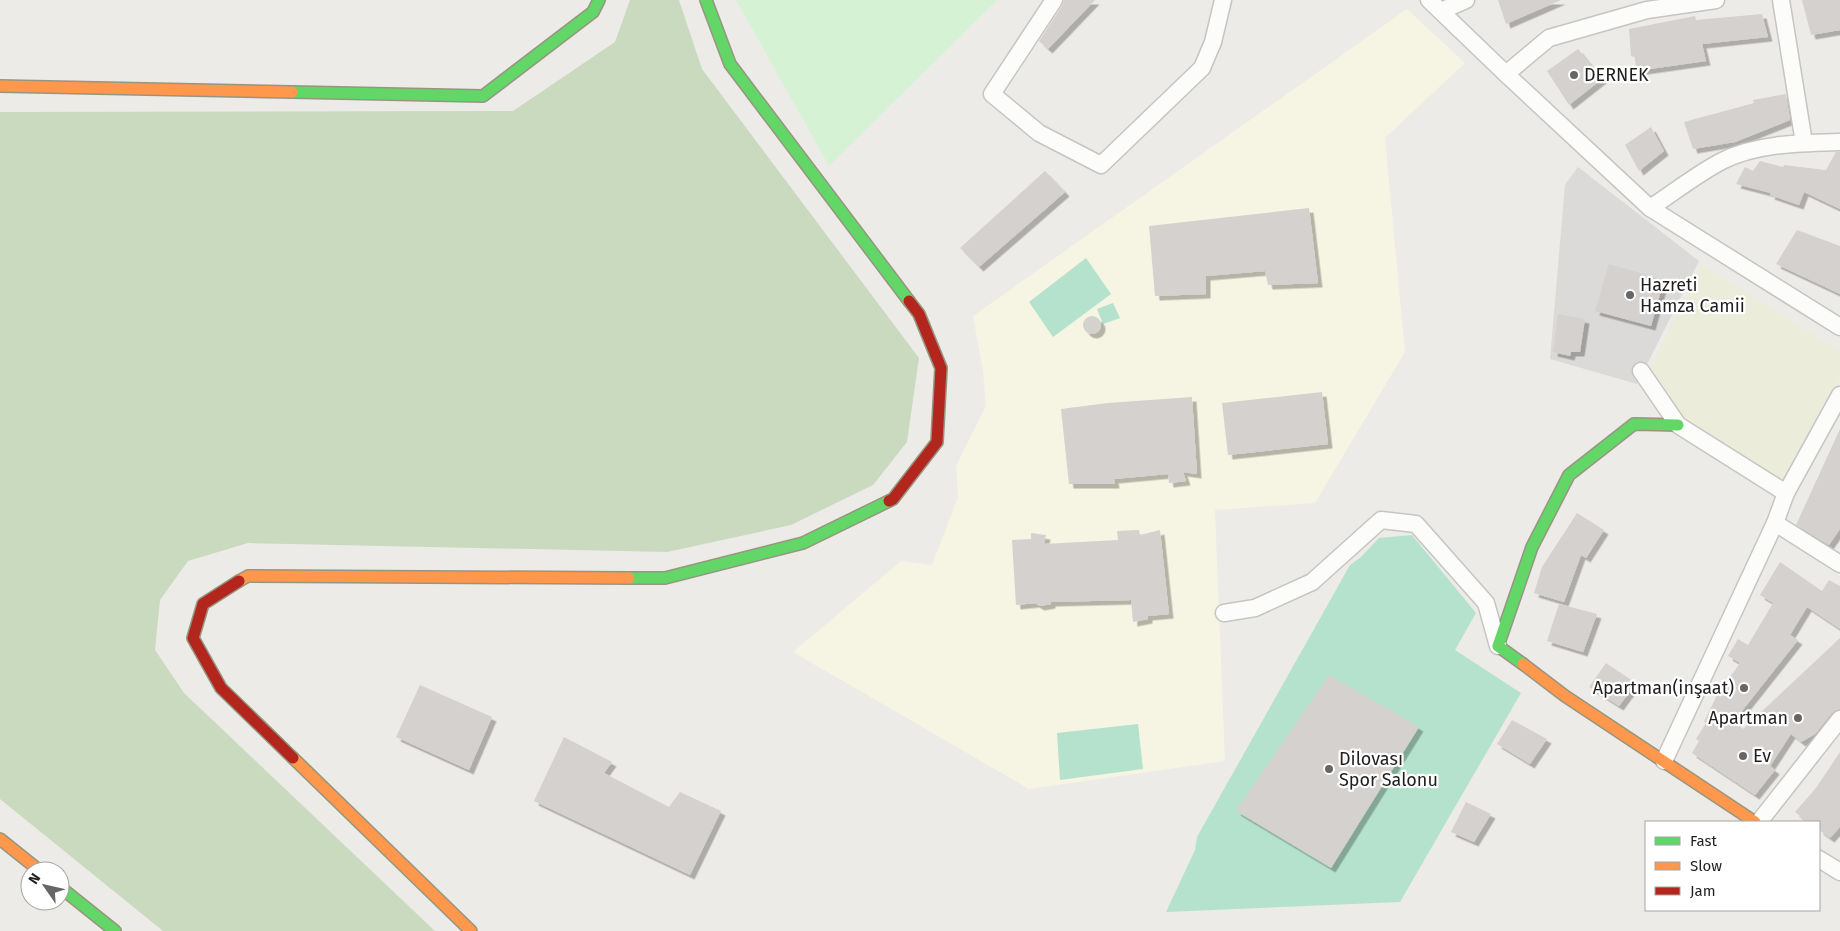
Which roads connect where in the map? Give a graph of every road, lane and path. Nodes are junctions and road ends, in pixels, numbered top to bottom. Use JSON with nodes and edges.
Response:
{"nodes":[{"id":1,"x":599,"y":0,"type":"edge"},
{"id":2,"x":706,"y":0,"type":"edge"},
{"id":3,"x":1054,"y":0,"type":"edge"},
{"id":4,"x":1223,"y":0,"type":"edge"},
{"id":5,"x":1466,"y":0,"type":"edge"},
{"id":6,"x":1716,"y":0,"type":"edge"},
{"id":7,"x":1781,"y":0,"type":"edge"},
{"id":8,"x":1435,"y":6,"type":"edge"},
{"id":9,"x":1506,"y":74,"type":"junction"},
{"id":10,"x":0,"y":86,"type":"edge"},
{"id":11,"x":1840,"y":142,"type":"edge"},
{"id":12,"x":1804,"y":143,"type":"junction"},
{"id":13,"x":1650,"y":208,"type":"junction"},
{"id":14,"x":1840,"y":326,"type":"edge"},
{"id":15,"x":1641,"y":371,"type":"dead end"},
{"id":16,"x":1840,"y":395,"type":"edge"},
{"id":17,"x":1678,"y":425,"type":"junction"},
{"id":18,"x":1786,"y":493,"type":"junction"},
{"id":19,"x":1775,"y":523,"type":"junction"},
{"id":20,"x":1840,"y":564,"type":"edge"},
{"id":21,"x":1224,"y":613,"type":"dead end"},
{"id":22,"x":1498,"y":646,"type":"junction"},
{"id":23,"x":1840,"y":719,"type":"edge"},
{"id":24,"x":1664,"y":761,"type":"junction"},
{"id":25,"x":1755,"y":821,"type":"edge"},
{"id":26,"x":1758,"y":821,"type":"edge"},
{"id":27,"x":0,"y":839,"type":"edge"},
{"id":28,"x":1820,"y":860,"type":"edge"},
{"id":29,"x":28,"y":861,"type":"edge"},
{"id":30,"x":1840,"y":872,"type":"edge"},
{"id":31,"x":70,"y":895,"type":"edge"},
{"id":32,"x":114,"y":931,"type":"edge"},
{"id":33,"x":471,"y":931,"type":"edge"}],
"edges":[{"from":1,"to":10,"type":"street"},
{"from":2,"to":33,"type":"street"},
{"from":3,"to":4,"type":"street"},
{"from":5,"to":8,"type":"street"},
{"from":6,"to":9,"type":"street"},
{"from":7,"to":12,"type":"street"},
{"from":8,"to":9,"type":"street"},
{"from":9,"to":13,"type":"street"},
{"from":11,"to":12,"type":"street"},
{"from":12,"to":13,"type":"street"},
{"from":13,"to":14,"type":"street"},
{"from":15,"to":17,"type":"street"},
{"from":16,"to":18,"type":"street"},
{"from":17,"to":18,"type":"street"},
{"from":17,"to":22,"type":"street"},
{"from":18,"to":19,"type":"street"},
{"from":19,"to":20,"type":"street"},
{"from":19,"to":24,"type":"street"},
{"from":21,"to":22,"type":"street"},
{"from":22,"to":24,"type":"street"},
{"from":23,"to":26,"type":"street"},
{"from":24,"to":25,"type":"street"},
{"from":27,"to":29,"type":"street"},
{"from":28,"to":30,"type":"street"},
{"from":31,"to":32,"type":"street"}]}
